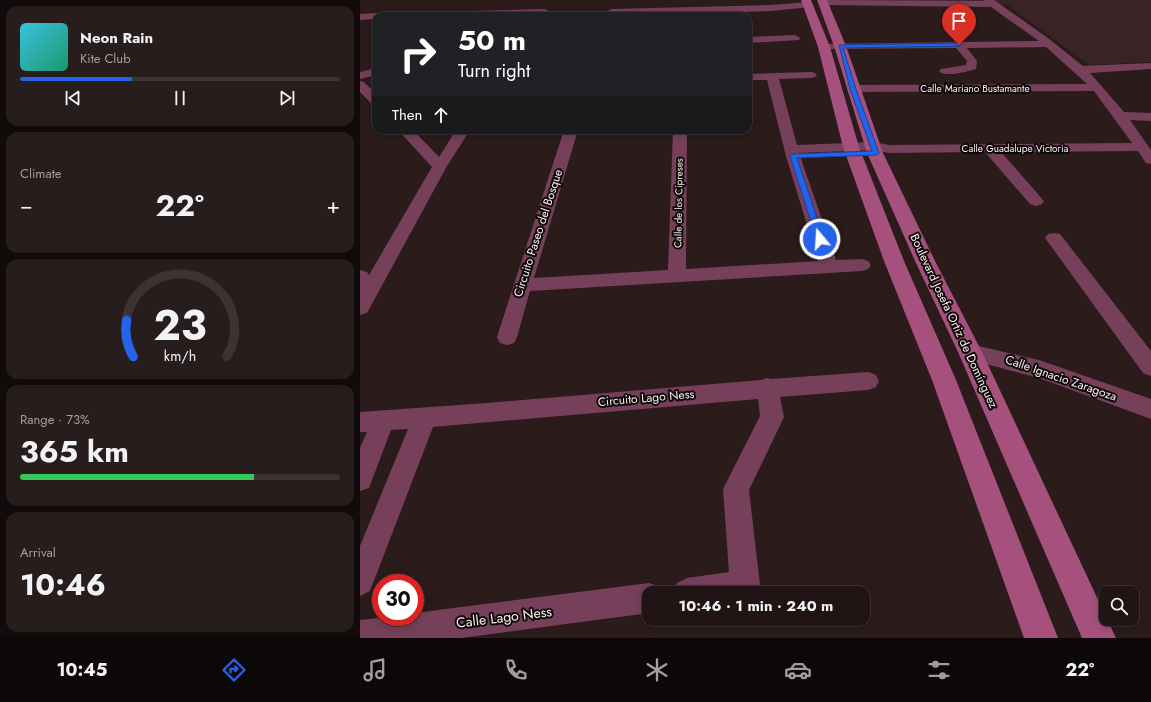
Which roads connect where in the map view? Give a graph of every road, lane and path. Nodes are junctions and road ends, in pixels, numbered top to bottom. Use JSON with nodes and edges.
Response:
{"nodes":[{"id":1,"x":538,"y":0,"type":"edge"},
{"id":2,"x":912,"y":2,"type":"edge"},
{"id":3,"x":990,"y":2,"type":"edge"},
{"id":4,"x":815,"y":7,"type":"edge"},
{"id":5,"x":530,"y":12,"type":"edge"},
{"id":6,"x":612,"y":12,"type":"edge"},
{"id":7,"x":372,"y":16,"type":"edge"},
{"id":8,"x":360,"y":17,"type":"edge"},
{"id":9,"x":795,"y":38,"type":"dead end"},
{"id":10,"x":752,"y":40,"type":"edge"},
{"id":11,"x":1048,"y":44,"type":"junction"},
{"id":12,"x":959,"y":45,"type":"junction"},
{"id":13,"x":832,"y":46,"type":"junction"},
{"id":14,"x":1151,"y":66,"type":"edge"},
{"id":15,"x":1080,"y":70,"type":"junction"},
{"id":16,"x":945,"y":71,"type":"dead end"},
{"id":17,"x":372,"y":72,"type":"edge"},
{"id":18,"x":811,"y":75,"type":"dead end"},
{"id":19,"x":360,"y":76,"type":"edge"},
{"id":20,"x":772,"y":76,"type":"junction"},
{"id":21,"x":752,"y":77,"type":"edge"},
{"id":22,"x":360,"y":85,"type":"edge"},
{"id":23,"x":1097,"y":87,"type":"junction"},
{"id":24,"x":853,"y":89,"type":"junction"},
{"id":25,"x":372,"y":97,"type":"edge"},
{"id":26,"x":1119,"y":116,"type":"junction"},
{"id":27,"x":1151,"y":117,"type":"edge"},
{"id":28,"x":409,"y":134,"type":"edge"},
{"id":29,"x":460,"y":134,"type":"edge"},
{"id":30,"x":570,"y":134,"type":"edge"},
{"id":31,"x":680,"y":134,"type":"edge"},
{"id":32,"x":1142,"y":147,"type":"junction"},
{"id":33,"x":989,"y":148,"type":"junction"},
{"id":34,"x":879,"y":149,"type":"junction"},
{"id":35,"x":852,"y":151,"type":"junction"},
{"id":36,"x":792,"y":153,"type":"junction"},
{"id":37,"x":1151,"y":160,"type":"edge"},
{"id":38,"x":440,"y":166,"type":"junction"},
{"id":39,"x":1036,"y":201,"type":"dead end"},
{"id":40,"x":1054,"y":238,"type":"dead end"},
{"id":41,"x":862,"y":265,"type":"dead end"},
{"id":42,"x":829,"y":267,"type":"junction"},
{"id":43,"x":360,"y":276,"type":"edge"},
{"id":44,"x":677,"y":276,"type":"junction"},
{"id":45,"x":522,"y":285,"type":"junction"},
{"id":46,"x":370,"y":291,"type":"junction"},
{"id":47,"x":360,"y":308,"type":"edge"},
{"id":48,"x":507,"y":337,"type":"dead end"},
{"id":49,"x":970,"y":352,"type":"junction"},
{"id":50,"x":1151,"y":367,"type":"edge"},
{"id":51,"x":868,"y":381,"type":"dead end"},
{"id":52,"x":767,"y":387,"type":"junction"},
{"id":53,"x":1151,"y":409,"type":"edge"},
{"id":54,"x":424,"y":419,"type":"junction"},
{"id":55,"x":367,"y":421,"type":"edge"},
{"id":56,"x":360,"y":479,"type":"edge"},
{"id":57,"x":360,"y":581,"type":"edge"},
{"id":58,"x":738,"y":586,"type":"edge"},
{"id":59,"x":642,"y":599,"type":"edge"},
{"id":60,"x":360,"y":636,"type":"edge"},
{"id":61,"x":1041,"y":638,"type":"edge"},
{"id":62,"x":1099,"y":638,"type":"edge"}],
"edges":[{"from":1,"to":5,"type":"street"},
{"from":2,"to":3,"type":"street"},
{"from":2,"to":4,"type":"street"},
{"from":3,"to":11,"type":"street"},
{"from":4,"to":6,"type":"street"},
{"from":4,"to":13,"type":"street","name":"Boulevard Josefa Ortiz de Domínguez"},
{"from":7,"to":8,"type":"street"},
{"from":9,"to":10,"type":"street"},
{"from":11,"to":12,"type":"street"},
{"from":11,"to":15,"type":"street"},
{"from":12,"to":13,"type":"street"},
{"from":12,"to":16,"type":"street"},
{"from":13,"to":24,"type":"street","name":"Boulevard Josefa Ortiz de Domínguez"},
{"from":13,"to":35,"type":"street","name":"Boulevard Josefa Ortiz de Domínguez"},
{"from":14,"to":15,"type":"street"},
{"from":15,"to":23,"type":"street"},
{"from":17,"to":19,"type":"street"},
{"from":18,"to":20,"type":"street"},
{"from":20,"to":21,"type":"street"},
{"from":20,"to":36,"type":"street"},
{"from":22,"to":25,"type":"street"},
{"from":23,"to":24,"type":"street","name":"Calle Mariano Bustamante"},
{"from":23,"to":26,"type":"street"},
{"from":24,"to":34,"type":"street","name":"Boulevard Josefa Ortiz de Domínguez"},
{"from":26,"to":27,"type":"street"},
{"from":26,"to":32,"type":"street"},
{"from":28,"to":38,"type":"street"},
{"from":29,"to":38,"type":"street"},
{"from":30,"to":45,"type":"street","name":"Circuito Paseo del Bosque"},
{"from":31,"to":44,"type":"street","name":"Calle de los Cipreses"},
{"from":32,"to":33,"type":"street","name":"Calle Guadalupe Victoria"},
{"from":32,"to":37,"type":"street"},
{"from":33,"to":34,"type":"street","name":"Calle Guadalupe Victoria"},
{"from":33,"to":39,"type":"street"},
{"from":34,"to":35,"type":"street","name":"Calle Guadalupe Victoria"},
{"from":34,"to":49,"type":"street","name":"Boulevard Josefa Ortiz de Domínguez"},
{"from":35,"to":36,"type":"street","name":"Calle Guadalupe Victoria"},
{"from":35,"to":61,"type":"street","name":"Boulevard Josefa Ortiz de Domínguez"},
{"from":36,"to":42,"type":"street"},
{"from":38,"to":46,"type":"street"},
{"from":40,"to":50,"type":"street"},
{"from":41,"to":42,"type":"street"},
{"from":42,"to":44,"type":"street"},
{"from":43,"to":46,"type":"street"},
{"from":44,"to":45,"type":"street"},
{"from":45,"to":48,"type":"street","name":"Circuito Paseo del Bosque"},
{"from":46,"to":47,"type":"street"},
{"from":49,"to":53,"type":"street","name":"Calle Ignacio Zaragoza"},
{"from":49,"to":62,"type":"street","name":"Boulevard Josefa Ortiz de Domínguez"},
{"from":51,"to":52,"type":"street","name":"Circuito Lago Ness"},
{"from":52,"to":54,"type":"street","name":"Circuito Lago Ness"},
{"from":52,"to":58,"type":"street"},
{"from":54,"to":55,"type":"street","name":"Circuito Lago Ness"},
{"from":54,"to":57,"type":"street"},
{"from":55,"to":56,"type":"street","name":"Circuito Lago Ness"},
{"from":59,"to":60,"type":"street","name":"Calle Lago Ness"}]}
